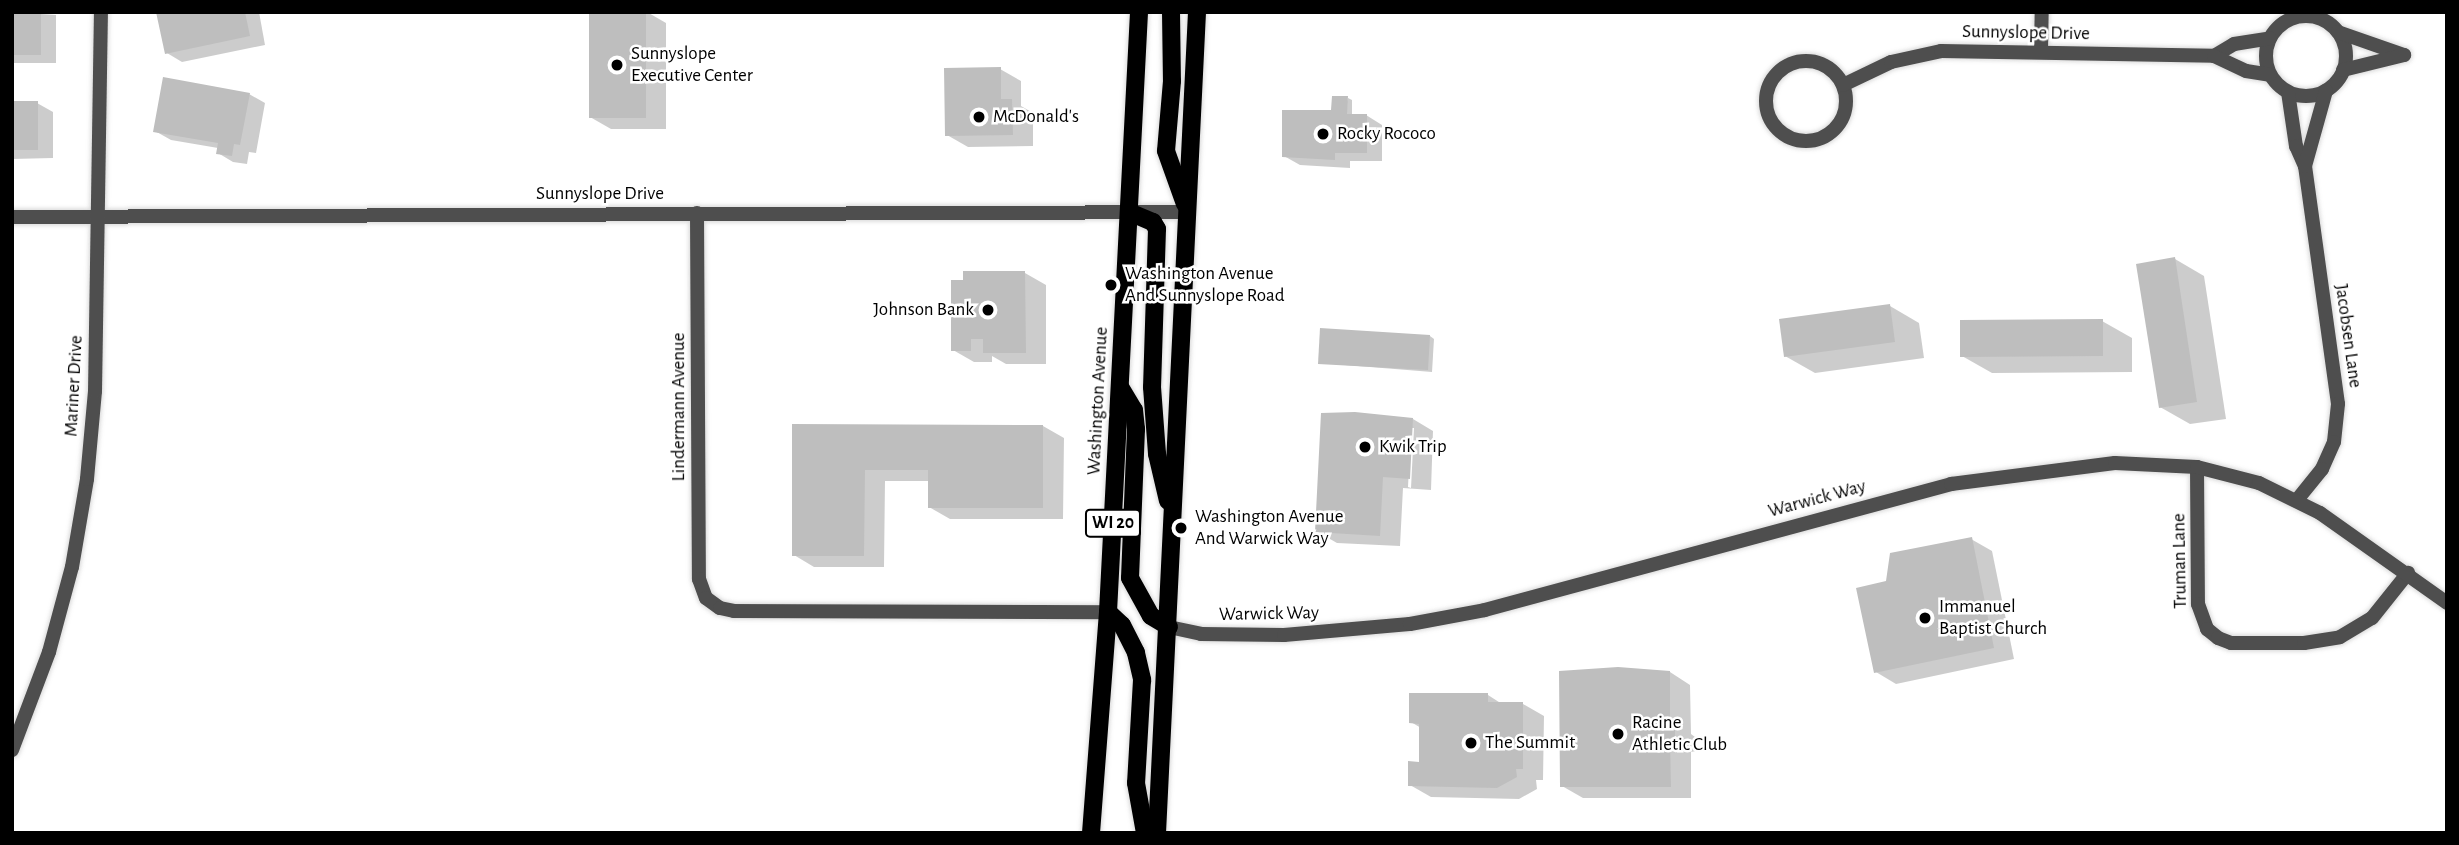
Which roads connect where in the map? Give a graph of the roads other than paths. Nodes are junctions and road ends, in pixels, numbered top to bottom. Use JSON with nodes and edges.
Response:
{"nodes":[{"id":1,"x":101,"y":12,"type":"edge"},
{"id":2,"x":1139,"y":12,"type":"edge"},
{"id":3,"x":1171,"y":12,"type":"edge"},
{"id":4,"x":1198,"y":12,"type":"edge"},
{"id":5,"x":2042,"y":12,"type":"edge"},
{"id":6,"x":2290,"y":16,"type":"edge"},
{"id":7,"x":2331,"y":22,"type":"edge"},
{"id":8,"x":2270,"y":38,"type":"junction"},
{"id":9,"x":2041,"y":51,"type":"junction"},
{"id":10,"x":2214,"y":57,"type":"junction"},
{"id":11,"x":2343,"y":70,"type":"junction"},
{"id":12,"x":2270,"y":75,"type":"junction"},
{"id":13,"x":1843,"y":85,"type":"junction"},
{"id":14,"x":2326,"y":91,"type":"junction"},
{"id":15,"x":2288,"y":92,"type":"junction"},
{"id":16,"x":2305,"y":166,"type":"junction"},
{"id":17,"x":1129,"y":212,"type":"junction"},
{"id":18,"x":1188,"y":212,"type":"junction"},
{"id":19,"x":697,"y":213,"type":"junction"},
{"id":20,"x":98,"y":216,"type":"junction"},
{"id":21,"x":12,"y":217,"type":"edge"},
{"id":22,"x":1120,"y":387,"type":"junction"},
{"id":23,"x":2197,"y":467,"type":"junction"},
{"id":24,"x":2297,"y":500,"type":"junction"},
{"id":25,"x":1174,"y":524,"type":"junction"},
{"id":26,"x":2408,"y":573,"type":"junction"},
{"id":27,"x":2447,"y":603,"type":"edge"},
{"id":28,"x":1108,"y":612,"type":"junction"},
{"id":29,"x":1169,"y":627,"type":"junction"},
{"id":30,"x":12,"y":750,"type":"edge"},
{"id":31,"x":1091,"y":833,"type":"edge"},
{"id":32,"x":1144,"y":833,"type":"edge"},
{"id":33,"x":1157,"y":833,"type":"edge"}],
"edges":[{"from":1,"to":20,"type":"street","name":"Mariner Drive"},
{"from":2,"to":17,"type":"main road","name":"Washington Avenue","number":"WI 20"},
{"from":3,"to":18,"type":"main road"},
{"from":4,"to":18,"type":"main road"},
{"from":5,"to":9,"type":"street"},
{"from":6,"to":7,"type":"street"},
{"from":6,"to":8,"type":"street"},
{"from":7,"to":11,"type":"street"},
{"from":7,"to":11,"type":"street"},
{"from":8,"to":10,"type":"street","name":"Sunnyslope Drive"},
{"from":8,"to":12,"type":"street"},
{"from":9,"to":10,"type":"street","name":"Sunnyslope Drive"},
{"from":9,"to":13,"type":"street","name":"Sunnyslope Drive"},
{"from":10,"to":12,"type":"street","name":"Sunnyslope Drive"},
{"from":11,"to":14,"type":"street"},
{"from":12,"to":15,"type":"street"},
{"from":13,"to":13,"type":"street"},
{"from":14,"to":15,"type":"street"},
{"from":14,"to":16,"type":"street","name":"Jacobsen Lane"},
{"from":15,"to":16,"type":"street","name":"Jacobsen Lane"},
{"from":16,"to":24,"type":"street","name":"Jacobsen Lane"},
{"from":17,"to":18,"type":"street","name":"Sunnyslope Drive"},
{"from":17,"to":19,"type":"street","name":"Sunnyslope Drive"},
{"from":17,"to":22,"type":"main road","name":"Washington Avenue","number":"WI 20"},
{"from":17,"to":25,"type":"main road"},
{"from":18,"to":25,"type":"main road"},
{"from":19,"to":20,"type":"street","name":"Sunnyslope Drive"},
{"from":19,"to":28,"type":"street","name":"Lindermann Avenue"},
{"from":20,"to":21,"type":"street","name":"Sunnyslope Drive"},
{"from":20,"to":30,"type":"street","name":"Mariner Drive"},
{"from":22,"to":28,"type":"main road","name":"Washington Avenue","number":"WI 20"},
{"from":22,"to":29,"type":"main road"},
{"from":23,"to":24,"type":"street","name":"Warwick Way"},
{"from":23,"to":26,"type":"street","name":"Truman Lane"},
{"from":23,"to":29,"type":"street","name":"Warwick Way"},
{"from":24,"to":26,"type":"street","name":"Warwick Way"},
{"from":25,"to":29,"type":"main road"},
{"from":26,"to":27,"type":"street","name":"Warwick Way"},
{"from":28,"to":31,"type":"main road","name":"Washington Avenue","number":"WI 20"},
{"from":28,"to":32,"type":"main road"},
{"from":29,"to":33,"type":"main road"}]}
